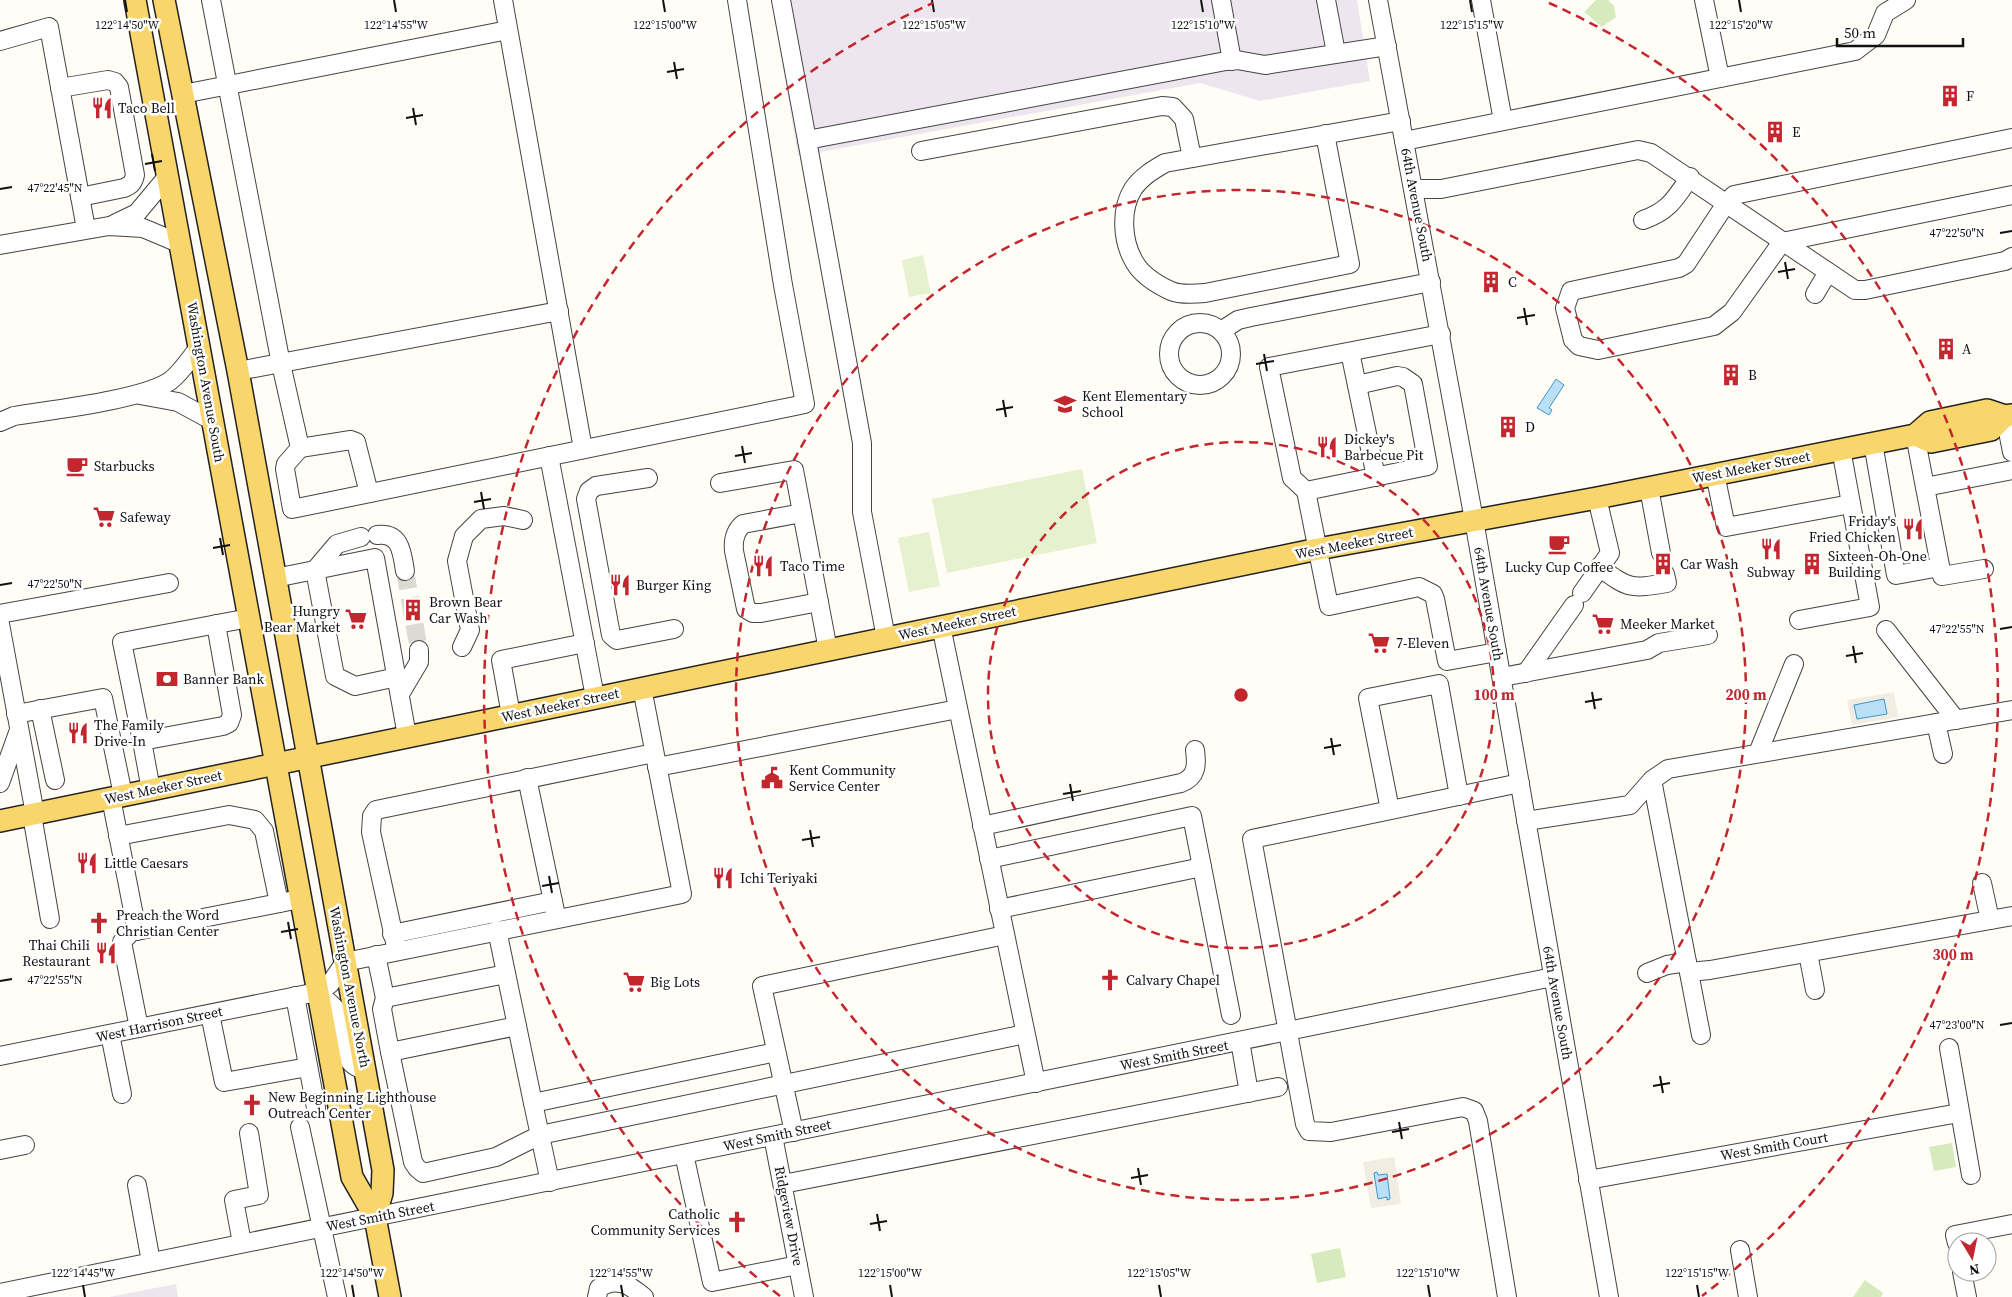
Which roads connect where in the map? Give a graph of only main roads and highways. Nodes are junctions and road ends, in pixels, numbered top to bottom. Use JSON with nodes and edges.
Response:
{"nodes":[{"id":1,"x":134,"y":0,"type":"edge"},
{"id":2,"x":164,"y":0,"type":"edge"},
{"id":3,"x":2008,"y":416,"type":"edge"},
{"id":4,"x":308,"y":758,"type":"junction"},
{"id":5,"x":276,"y":764,"type":"junction"},
{"id":6,"x":0,"y":821,"type":"edge"},
{"id":7,"x":375,"y":1217,"type":"junction"},
{"id":8,"x":390,"y":1297,"type":"edge"}],
"edges":[{"from":1,"to":5,"type":"main road","name":"Washington Avenue South"},
{"from":2,"to":4,"type":"main road"},
{"from":3,"to":4,"type":"main road","name":"West Meeker Street"},
{"from":4,"to":5,"type":"main road","name":"West Meeker Street"},
{"from":4,"to":7,"type":"main road","name":"Washington Avenue North"},
{"from":5,"to":6,"type":"main road","name":"West Meeker Street"},
{"from":5,"to":7,"type":"main road","name":"Washington Avenue North"},
{"from":7,"to":8,"type":"main road","name":"Washington Avenue North"}]}
